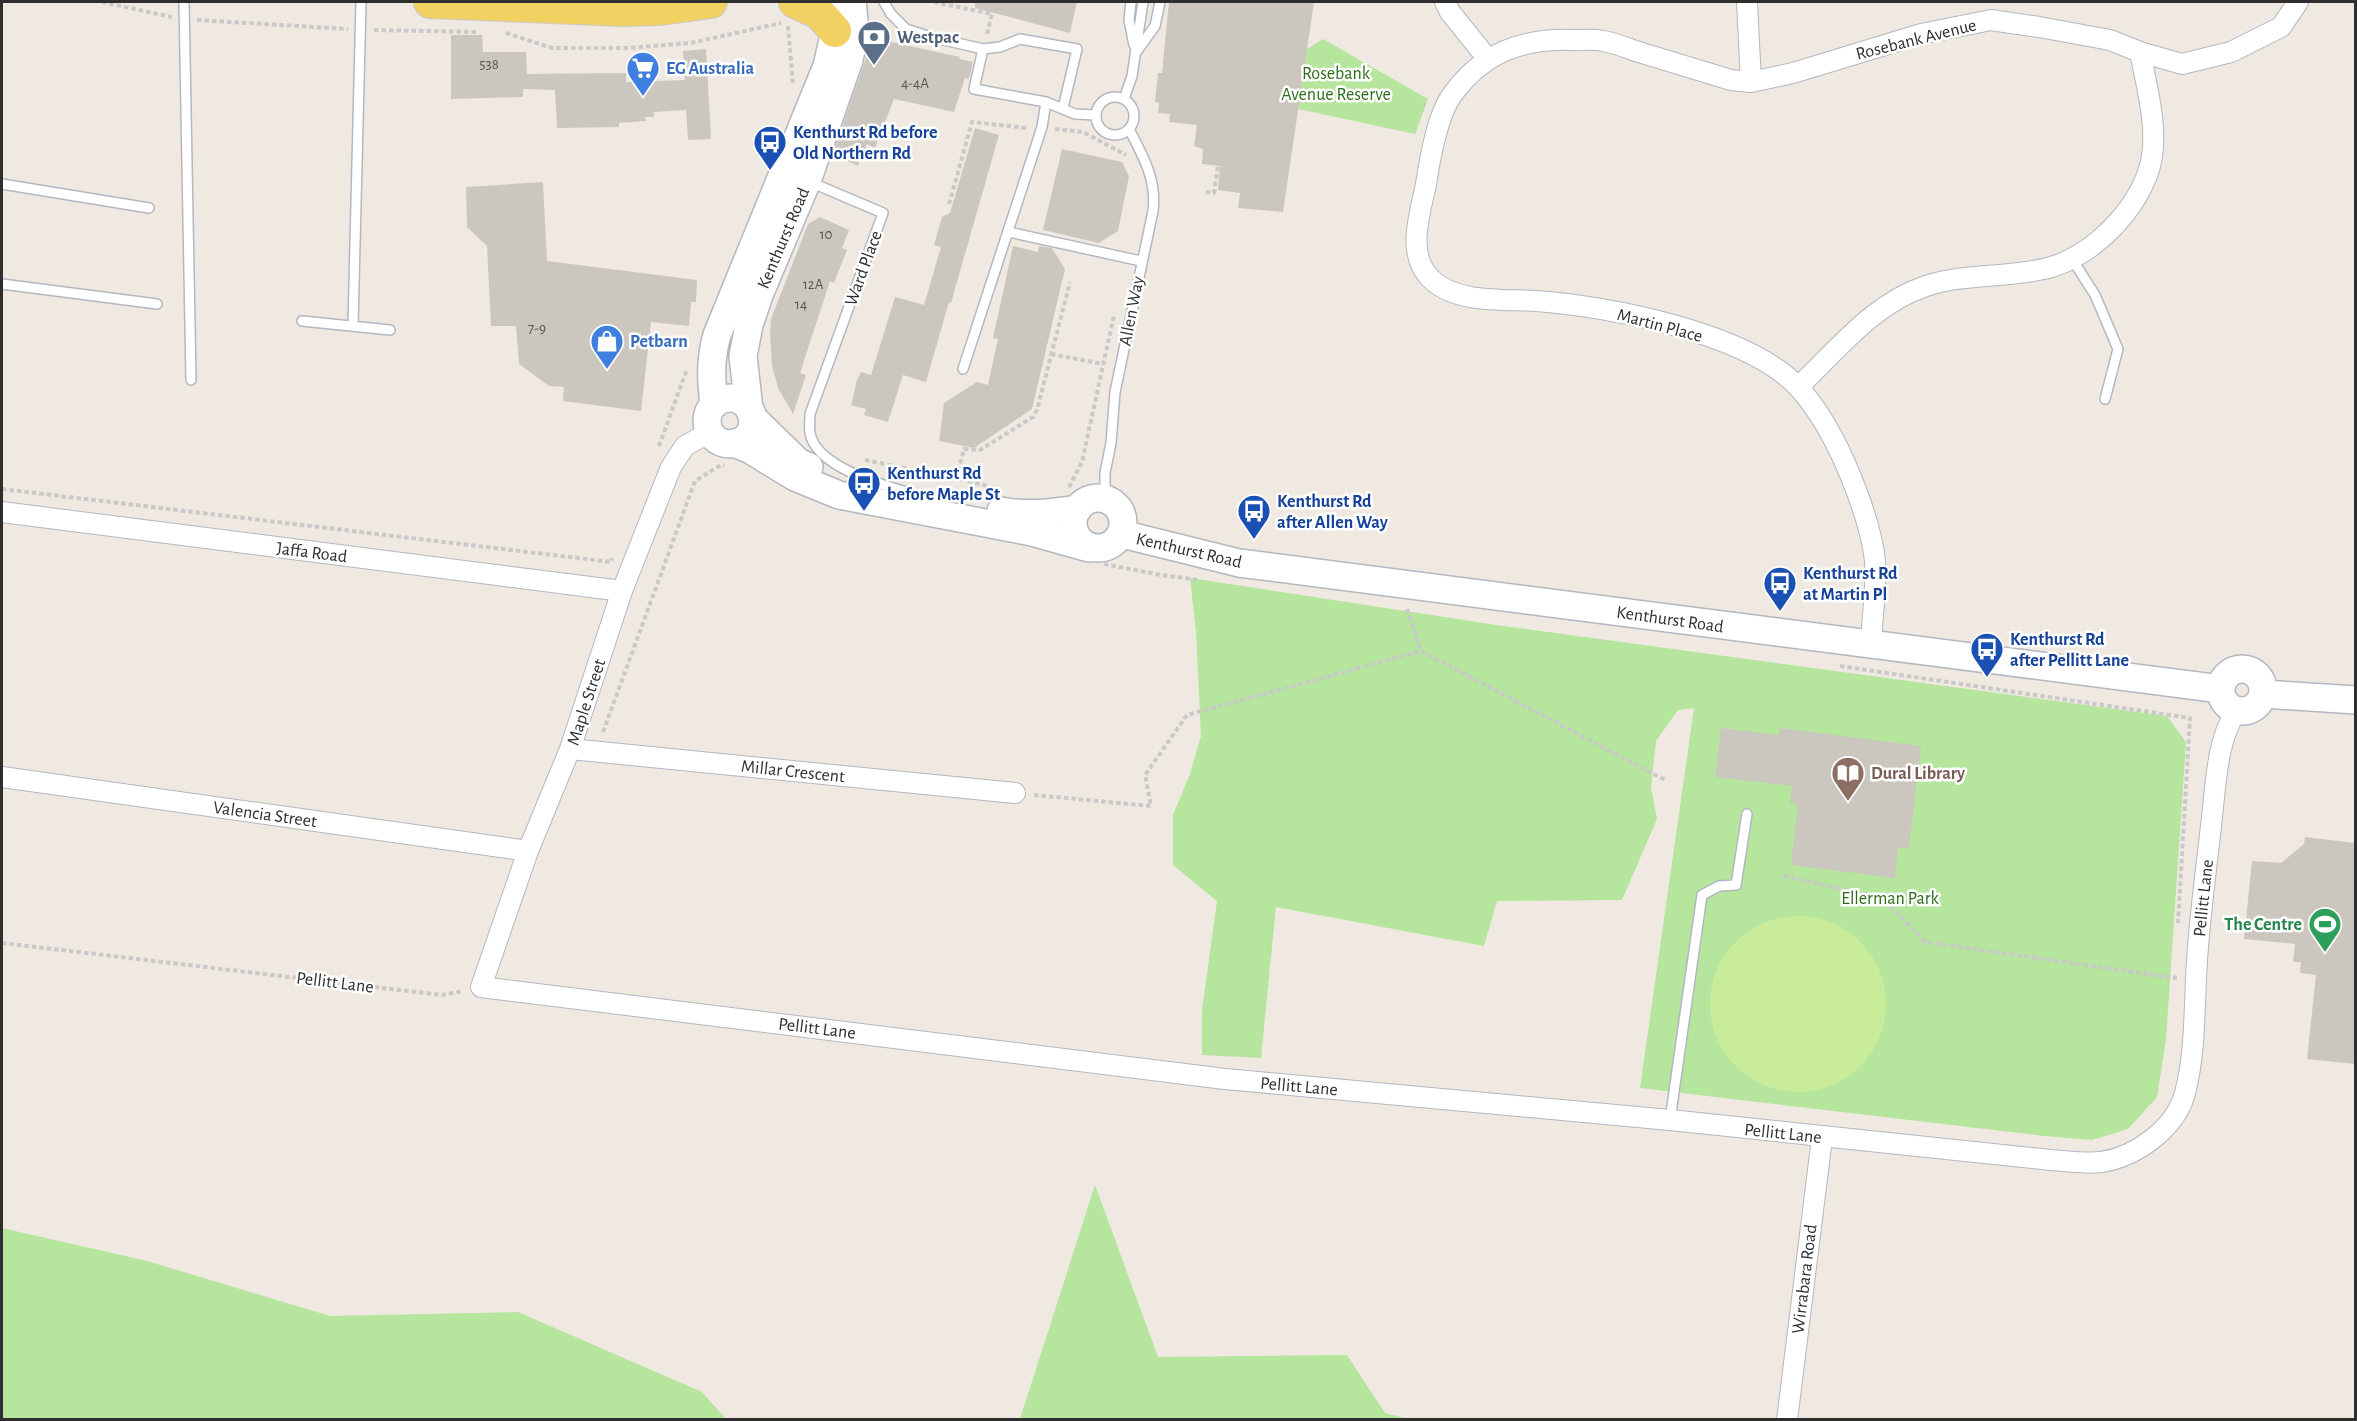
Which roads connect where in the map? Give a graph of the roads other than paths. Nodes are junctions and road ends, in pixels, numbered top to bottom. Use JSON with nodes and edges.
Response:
{"nodes":[{"id":1,"x":184,"y":2,"type":"edge"},
{"id":2,"x":361,"y":2,"type":"edge"},
{"id":3,"x":430,"y":2,"type":"edge"},
{"id":4,"x":711,"y":2,"type":"edge"},
{"id":5,"x":795,"y":2,"type":"edge"},
{"id":6,"x":852,"y":2,"type":"edge"},
{"id":7,"x":884,"y":2,"type":"edge"},
{"id":8,"x":1131,"y":2,"type":"edge"},
{"id":9,"x":1143,"y":2,"type":"edge"},
{"id":10,"x":1160,"y":2,"type":"edge"},
{"id":11,"x":1444,"y":2,"type":"edge"},
{"id":12,"x":1748,"y":2,"type":"edge"},
{"id":13,"x":2298,"y":2,"type":"edge"},
{"id":14,"x":834,"y":16,"type":"edge"},
{"id":15,"x":983,"y":48,"type":"junction"},
{"id":16,"x":2140,"y":52,"type":"junction"},
{"id":17,"x":1136,"y":53,"type":"junction"},
{"id":18,"x":1487,"y":58,"type":"junction"},
{"id":19,"x":1751,"y":82,"type":"junction"},
{"id":20,"x":1451,"y":96,"type":"joint"},
{"id":21,"x":1124,"y":99,"type":"junction"},
{"id":22,"x":1046,"y":102,"type":"junction"},
{"id":23,"x":1063,"y":108,"type":"junction"},
{"id":24,"x":1096,"y":114,"type":"junction"},
{"id":25,"x":1129,"y":129,"type":"junction"},
{"id":26,"x":796,"y":177,"type":"junction"},
{"id":27,"x":2,"y":184,"type":"edge"},
{"id":28,"x":149,"y":208,"type":"dead end"},
{"id":29,"x":1009,"y":232,"type":"junction"},
{"id":30,"x":2072,"y":259,"type":"junction"},
{"id":31,"x":1141,"y":261,"type":"junction"},
{"id":32,"x":2,"y":284,"type":"edge"},
{"id":33,"x":157,"y":304,"type":"dead end"},
{"id":34,"x":302,"y":321,"type":"dead end"},
{"id":35,"x":353,"y":325,"type":"junction"},
{"id":36,"x":390,"y":330,"type":"dead end"},
{"id":37,"x":963,"y":369,"type":"dead end"},
{"id":38,"x":191,"y":380,"type":"dead end"},
{"id":39,"x":1798,"y":387,"type":"junction"},
{"id":40,"x":2105,"y":399,"type":"dead end"},
{"id":41,"x":714,"y":405,"type":"junction"},
{"id":42,"x":750,"y":412,"type":"junction"},
{"id":43,"x":725,"y":448,"type":"junction"},
{"id":44,"x":910,"y":493,"type":"junction"},
{"id":45,"x":1073,"y":498,"type":"junction"},
{"id":46,"x":1105,"y":499,"type":"junction"},
{"id":47,"x":2,"y":512,"type":"edge"},
{"id":48,"x":1122,"y":534,"type":"junction"},
{"id":49,"x":1093,"y":555,"type":"junction"},
{"id":50,"x":622,"y":591,"type":"junction"},
{"id":51,"x":1871,"y":643,"type":"junction"},
{"id":52,"x":2221,"y":689,"type":"junction"},
{"id":53,"x":2263,"y":694,"type":"junction"},
{"id":54,"x":2355,"y":699,"type":"edge"},
{"id":55,"x":2237,"y":711,"type":"junction"},
{"id":56,"x":570,"y":749,"type":"junction"},
{"id":57,"x":2,"y":777,"type":"edge"},
{"id":58,"x":1015,"y":793,"type":"road end"},
{"id":59,"x":1746,"y":814,"type":"dead end"},
{"id":60,"x":528,"y":851,"type":"junction"},
{"id":61,"x":481,"y":987,"type":"joint"},
{"id":62,"x":1670,"y":1120,"type":"junction"},
{"id":63,"x":1822,"y":1138,"type":"junction"},
{"id":64,"x":1786,"y":1419,"type":"edge"}],
"edges":[{"from":1,"to":38,"type":"lane"},
{"from":2,"to":35,"type":"lane"},
{"from":3,"to":4,"type":"main road"},
{"from":5,"to":14,"type":"main road"},
{"from":6,"to":26,"type":"main road","name":"Kenthurst Road"},
{"from":7,"to":15,"type":"lane"},
{"from":8,"to":17,"type":"lane"},
{"from":9,"to":17,"type":"lane"},
{"from":10,"to":17,"type":"lane"},
{"from":11,"to":18,"type":"street"},
{"from":12,"to":19,"type":"street"},
{"from":13,"to":16,"type":"street","name":"Rosebank Avenue"},
{"from":14,"to":26,"type":"main road","name":"Kenthurst Road"},
{"from":15,"to":22,"type":"lane"},
{"from":15,"to":23,"type":"lane"},
{"from":16,"to":19,"type":"street","name":"Rosebank Avenue"},
{"from":16,"to":30,"type":"street"},
{"from":17,"to":21,"type":"lane"},
{"from":18,"to":19,"type":"street","name":"Rosebank Avenue"},
{"from":18,"to":20,"type":"street","name":"Rosebank Avenue"},
{"from":20,"to":39,"type":"street","name":"Martin Place"},
{"from":21,"to":24,"type":"lane"},
{"from":21,"to":25,"type":"lane"},
{"from":22,"to":23,"type":"lane"},
{"from":22,"to":29,"type":"lane"},
{"from":23,"to":24,"type":"lane"},
{"from":24,"to":25,"type":"lane"},
{"from":25,"to":31,"type":"lane","name":"Allen Way"},
{"from":26,"to":41,"type":"main road","name":"Kenthurst Road"},
{"from":26,"to":42,"type":"main road","name":"Kenthurst Road"},
{"from":26,"to":44,"type":"lane","name":"Ward Place"},
{"from":27,"to":28,"type":"lane"},
{"from":29,"to":31,"type":"lane"},
{"from":29,"to":37,"type":"lane"},
{"from":30,"to":39,"type":"street"},
{"from":30,"to":40,"type":"lane"},
{"from":31,"to":46,"type":"lane","name":"Allen Way"},
{"from":32,"to":33,"type":"lane"},
{"from":34,"to":35,"type":"lane"},
{"from":35,"to":36,"type":"lane"},
{"from":39,"to":51,"type":"street","name":"Martin Place"},
{"from":41,"to":42,"type":"main road"},
{"from":41,"to":43,"type":"main road"},
{"from":42,"to":43,"type":"main road"},
{"from":42,"to":44,"type":"main road"},
{"from":43,"to":49,"type":"main road"},
{"from":43,"to":50,"type":"street","name":"Maple Street"},
{"from":44,"to":45,"type":"main road"},
{"from":45,"to":46,"type":"main road"},
{"from":45,"to":49,"type":"main road"},
{"from":46,"to":48,"type":"main road"},
{"from":47,"to":50,"type":"street","name":"Jaffa Road"},
{"from":48,"to":49,"type":"main road"},
{"from":48,"to":51,"type":"main road","name":"Kenthurst Road"},
{"from":50,"to":56,"type":"street","name":"Maple Street"},
{"from":51,"to":52,"type":"main road","name":"Kenthurst Road"},
{"from":52,"to":53,"type":"main road"},
{"from":52,"to":55,"type":"main road"},
{"from":53,"to":54,"type":"main road"},
{"from":53,"to":55,"type":"main road"},
{"from":55,"to":63,"type":"street","name":"Pellitt Lane"},
{"from":56,"to":58,"type":"street","name":"Millar Crescent"},
{"from":56,"to":60,"type":"street","name":"Maple Street"},
{"from":57,"to":60,"type":"street","name":"Valencia Street"},
{"from":59,"to":62,"type":"lane"},
{"from":60,"to":61,"type":"street","name":"Maple Street"},
{"from":61,"to":62,"type":"street","name":"Pellitt Lane"},
{"from":62,"to":63,"type":"street","name":"Pellitt Lane"},
{"from":63,"to":64,"type":"street","name":"Wirrabara Road"}]}
